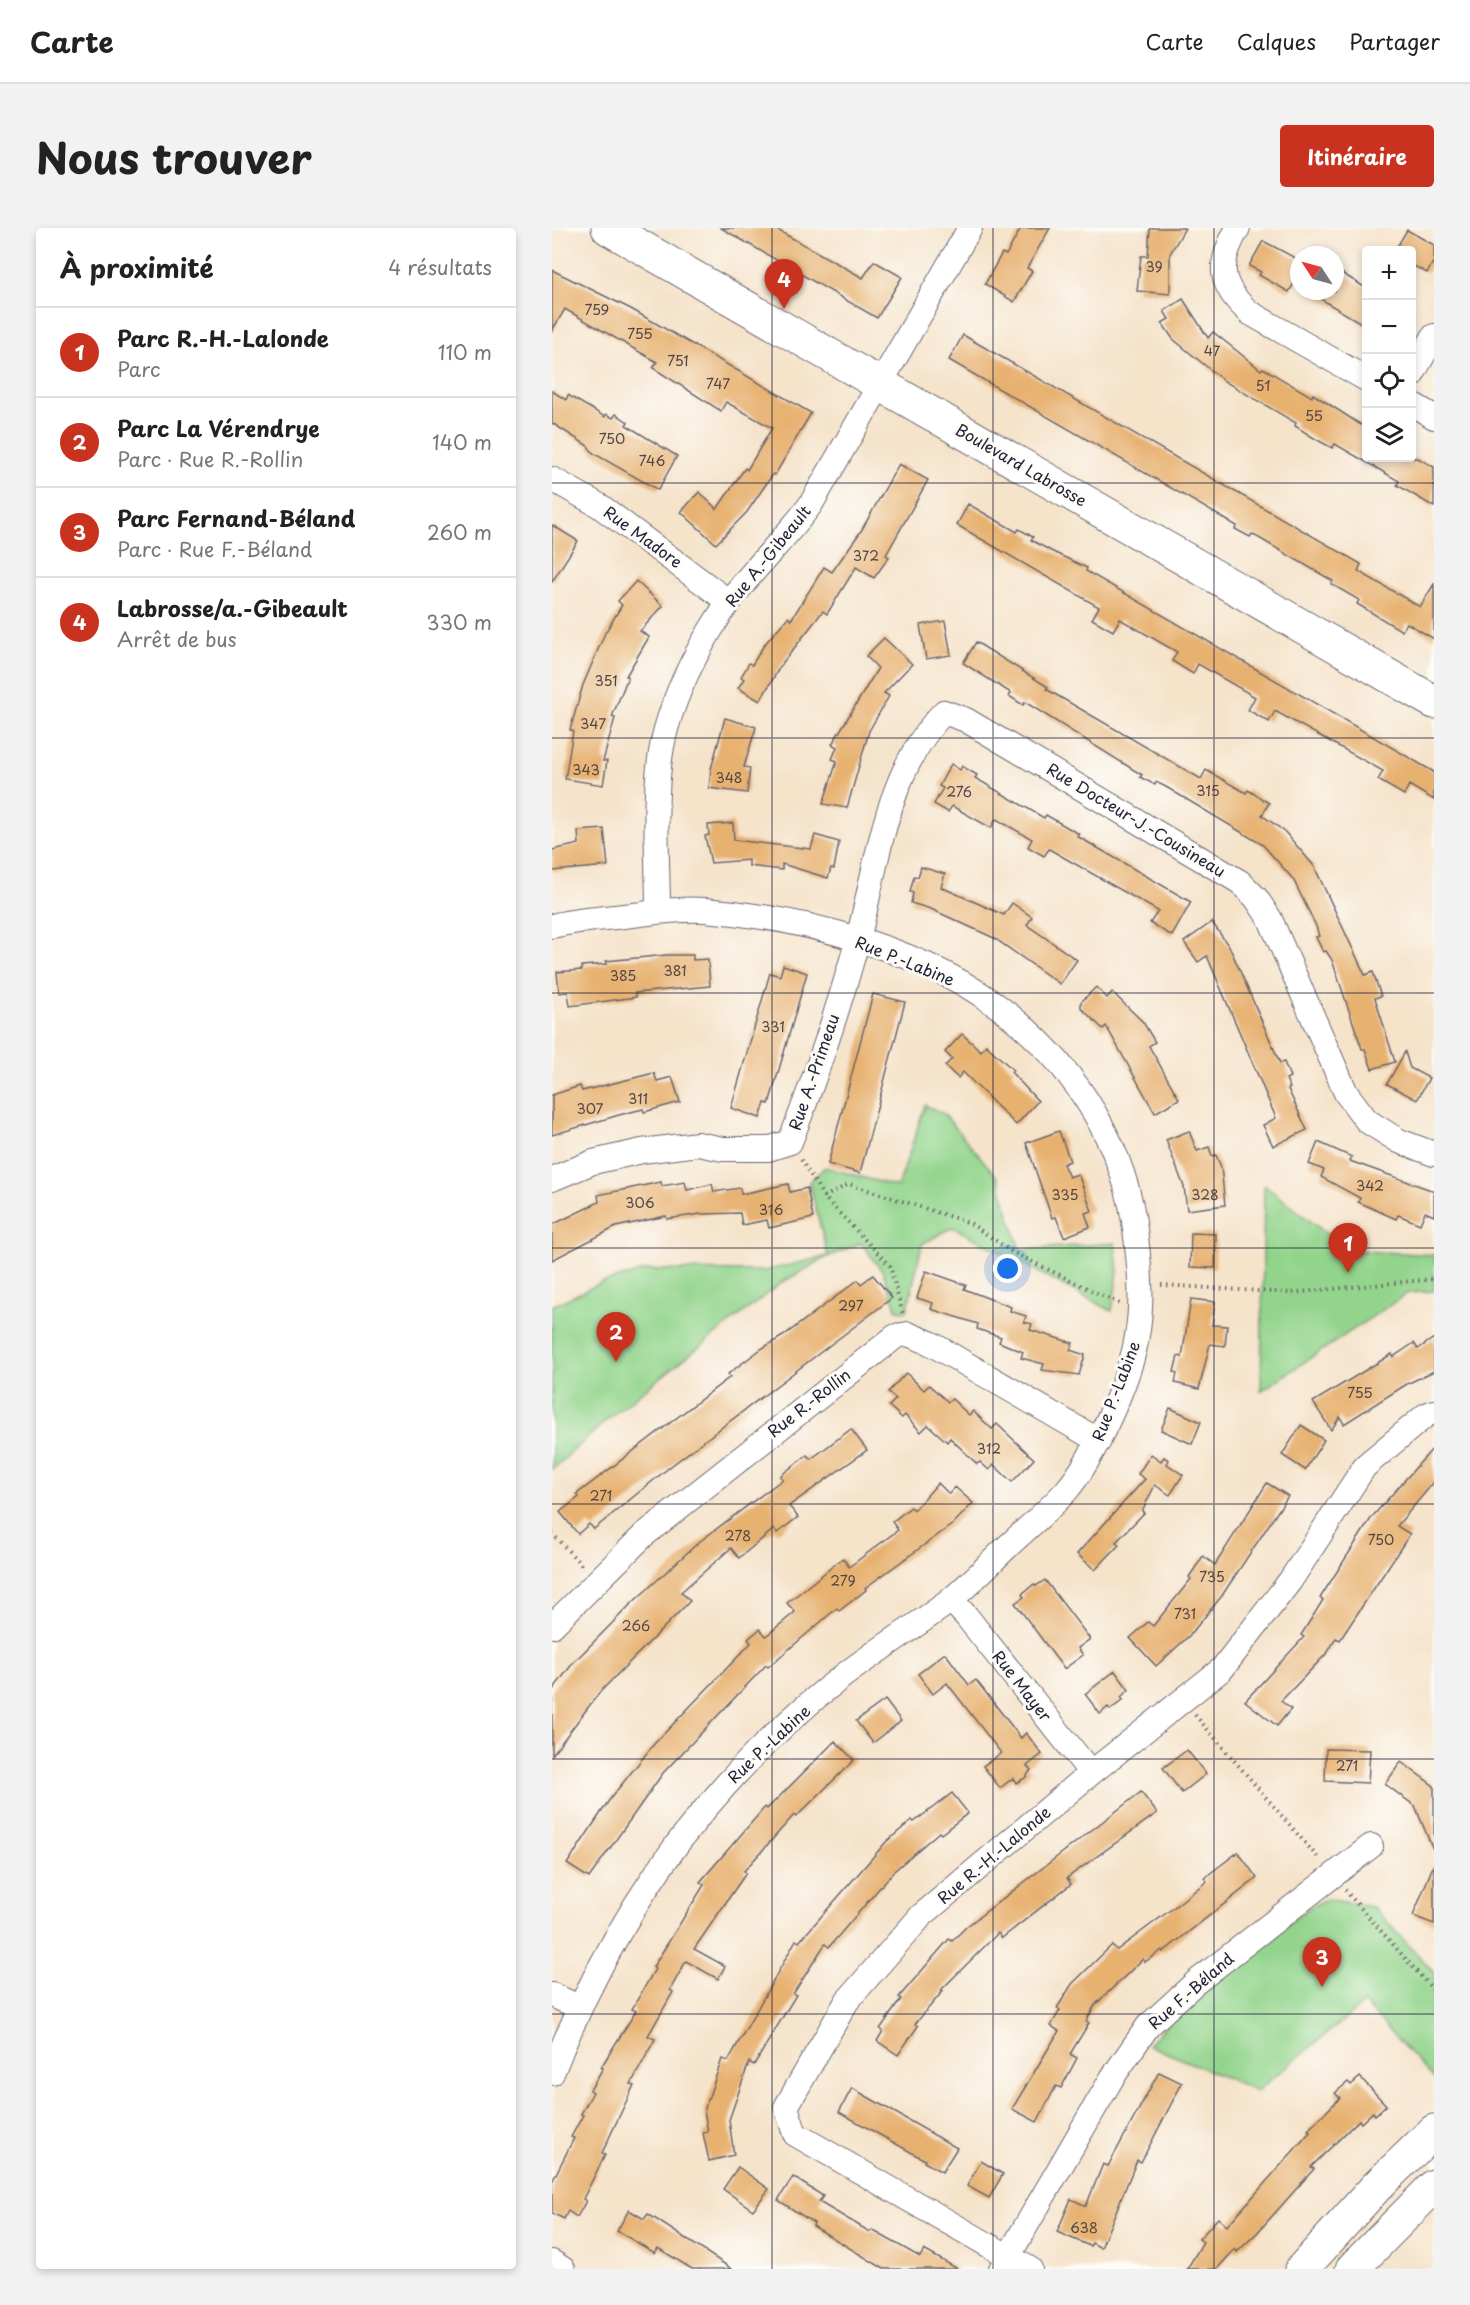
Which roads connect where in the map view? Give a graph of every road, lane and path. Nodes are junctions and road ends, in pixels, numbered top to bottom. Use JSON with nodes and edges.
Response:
{"nodes":[{"id":1,"x":608,"y":228,"type":"edge"},
{"id":2,"x":970,"y":228,"type":"edge"},
{"id":3,"x":1238,"y":228,"type":"edge"},
{"id":4,"x":1434,"y":336,"type":"edge"},
{"id":5,"x":1416,"y":368,"type":"edge"},
{"id":6,"x":1362,"y":377,"type":"edge"},
{"id":7,"x":881,"y":385,"type":"junction"},
{"id":8,"x":1416,"y":406,"type":"edge"},
{"id":9,"x":1434,"y":417,"type":"edge"},
{"id":10,"x":552,"y":479,"type":"edge"},
{"id":11,"x":729,"y":602,"type":"junction"},
{"id":12,"x":1434,"y":702,"type":"edge"},
{"id":13,"x":658,"y":911,"type":"junction"},
{"id":14,"x":552,"y":926,"type":"edge"},
{"id":15,"x":857,"y":940,"type":"junction"},
{"id":16,"x":790,"y":1142,"type":"junction"},
{"id":17,"x":1434,"y":1154,"type":"edge"},
{"id":18,"x":552,"y":1179,"type":"edge"},
{"id":19,"x":824,"y":1197,"type":"junction"},
{"id":20,"x":1434,"y":1279,"type":"edge"},
{"id":21,"x":1160,"y":1285,"type":"dead end"},
{"id":22,"x":1139,"y":1313,"type":"junction"},
{"id":23,"x":908,"y":1334,"type":"junction"},
{"id":24,"x":1434,"y":1413,"type":"edge"},
{"id":25,"x":1099,"y":1441,"type":"junction"},
{"id":26,"x":552,"y":1533,"type":"edge"},
{"id":27,"x":597,"y":1582,"type":"junction"},
{"id":28,"x":951,"y":1600,"type":"junction"},
{"id":29,"x":552,"y":1626,"type":"edge"},
{"id":30,"x":1184,"y":1702,"type":"junction"},
{"id":31,"x":1091,"y":1773,"type":"junction"},
{"id":32,"x":1371,"y":1846,"type":"dead end"},
{"id":33,"x":1332,"y":1875,"type":"junction"},
{"id":34,"x":1434,"y":1991,"type":"edge"},
{"id":35,"x":552,"y":1995,"type":"edge"},
{"id":36,"x":579,"y":2007,"type":"junction"},
{"id":37,"x":552,"y":2073,"type":"edge"},
{"id":38,"x":1434,"y":2131,"type":"edge"},
{"id":39,"x":1434,"y":2186,"type":"edge"},
{"id":40,"x":552,"y":2262,"type":"edge"},
{"id":41,"x":1005,"y":2264,"type":"edge"},
{"id":42,"x":563,"y":2269,"type":"edge"},
{"id":43,"x":1030,"y":2269,"type":"edge"},
{"id":44,"x":1302,"y":2269,"type":"edge"},
{"id":45,"x":1352,"y":2269,"type":"edge"}],
"edges":[{"from":1,"to":7,"type":"main road","name":"Boulevard Labrosse"},
{"from":2,"to":7,"type":"street","name":"Rue A.-Gibeault"},
{"from":3,"to":6,"type":"street"},
{"from":4,"to":5,"type":"street"},
{"from":7,"to":11,"type":"street","name":"Rue A.-Gibeault"},
{"from":7,"to":12,"type":"main road","name":"Boulevard Labrosse"},
{"from":8,"to":9,"type":"street"},
{"from":10,"to":11,"type":"street","name":"Rue Madore"},
{"from":11,"to":13,"type":"street","name":"Rue A.-Gibeault"},
{"from":13,"to":14,"type":"street","name":"Rue P.-Labine"},
{"from":13,"to":15,"type":"street","name":"Rue P.-Labine"},
{"from":15,"to":16,"type":"street","name":"Rue A.-Primeau"},
{"from":15,"to":17,"type":"street","name":"Rue Docteur-J.-Cousineau"},
{"from":15,"to":22,"type":"street","name":"Rue P.-Labine"},
{"from":16,"to":18,"type":"street","name":"Rue A.-Primeau"},
{"from":16,"to":19,"type":"path"},
{"from":19,"to":22,"type":"path"},
{"from":19,"to":23,"type":"path"},
{"from":20,"to":21,"type":"path"},
{"from":22,"to":25,"type":"street","name":"Rue P.-Labine"},
{"from":23,"to":25,"type":"street"},
{"from":23,"to":27,"type":"street","name":"Rue R.-Rollin"},
{"from":24,"to":30,"type":"street","name":"Rue R.-H.-Lalonde"},
{"from":25,"to":28,"type":"street","name":"Rue P.-Labine"},
{"from":26,"to":27,"type":"path"},
{"from":27,"to":29,"type":"street","name":"Rue R.-Rollin"},
{"from":28,"to":31,"type":"street","name":"Rue Mayer"},
{"from":28,"to":36,"type":"street","name":"Rue P.-Labine"},
{"from":30,"to":31,"type":"street","name":"Rue R.-H.-Lalonde"},
{"from":30,"to":33,"type":"path"},
{"from":31,"to":41,"type":"street","name":"Rue R.-H.-Lalonde"},
{"from":32,"to":33,"type":"street","name":"Rue F.-Béland"},
{"from":33,"to":34,"type":"path"},
{"from":33,"to":41,"type":"street","name":"Rue F.-Béland"},
{"from":35,"to":36,"type":"street"},
{"from":36,"to":37,"type":"street","name":"Rue P.-Labine"},
{"from":38,"to":44,"type":"main road"},
{"from":39,"to":45,"type":"main road"},
{"from":40,"to":42,"type":"street"},
{"from":41,"to":43,"type":"street","name":"Rue R.-H.-Lalonde"}]}
